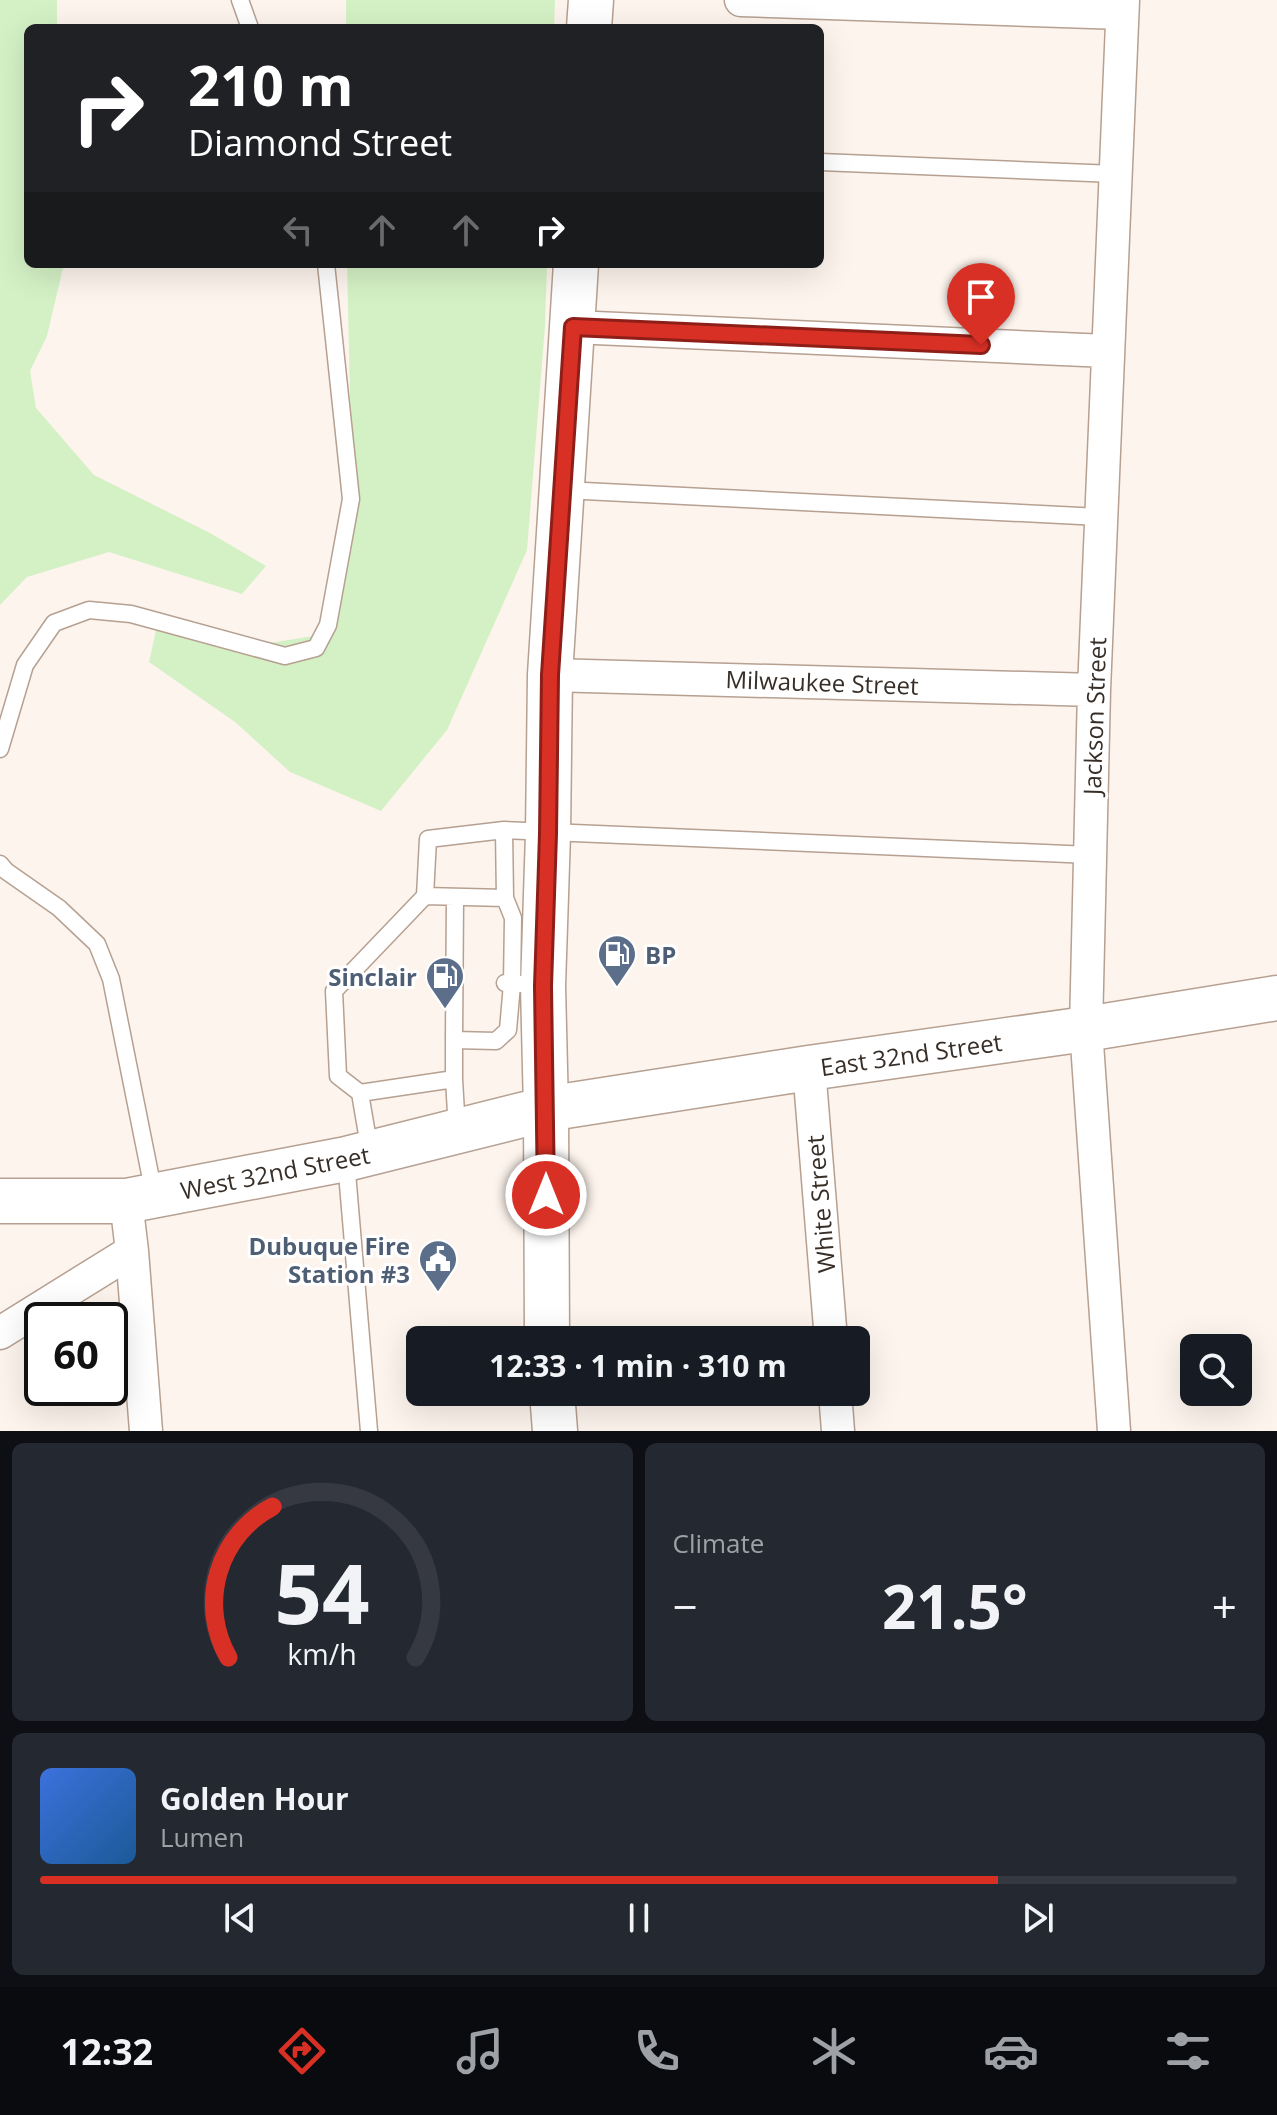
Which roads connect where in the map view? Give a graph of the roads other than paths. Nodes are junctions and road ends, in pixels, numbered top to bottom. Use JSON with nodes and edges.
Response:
{"nodes":[{"id":1,"x":240,"y":0,"type":"edge"},
{"id":2,"x":591,"y":0,"type":"edge"},
{"id":3,"x":741,"y":0,"type":"edge"},
{"id":4,"x":1122,"y":7,"type":"edge"},
{"id":5,"x":249,"y":24,"type":"edge"},
{"id":6,"x":589,"y":24,"type":"edge"},
{"id":7,"x":824,"y":162,"type":"edge"},
{"id":8,"x":1115,"y":174,"type":"junction"},
{"id":9,"x":326,"y":268,"type":"edge"},
{"id":10,"x":576,"y":268,"type":"edge"},
{"id":11,"x":573,"y":327,"type":"junction"},
{"id":12,"x":1107,"y":351,"type":"junction"},
{"id":13,"x":562,"y":490,"type":"junction"},
{"id":14,"x":1100,"y":517,"type":"junction"},
{"id":15,"x":550,"y":675,"type":"junction"},
{"id":16,"x":1094,"y":690,"type":"junction"},
{"id":17,"x":0,"y":749,"type":"edge"},
{"id":18,"x":504,"y":830,"type":"junction"},
{"id":19,"x":548,"y":834,"type":"junction"},
{"id":20,"x":1090,"y":855,"type":"junction"},
{"id":21,"x":0,"y":864,"type":"edge"},
{"id":22,"x":425,"y":896,"type":"junction"},
{"id":23,"x":455,"y":897,"type":"junction"},
{"id":24,"x":505,"y":898,"type":"junction"},
{"id":25,"x":520,"y":928,"type":"junction"},
{"id":26,"x":520,"y":984,"type":"junction"},
{"id":27,"x":1277,"y":998,"type":"edge"},
{"id":28,"x":1086,"y":1029,"type":"junction"},
{"id":29,"x":454,"y":1040,"type":"junction"},
{"id":30,"x":809,"y":1068,"type":"junction"},
{"id":31,"x":454,"y":1079,"type":"junction"},
{"id":32,"x":360,"y":1093,"type":"junction"},
{"id":33,"x":546,"y":1109,"type":"junction"},
{"id":34,"x":458,"y":1131,"type":"junction"},
{"id":35,"x":358,"y":1156,"type":"junction"},
{"id":36,"x":140,"y":1199,"type":"junction"},
{"id":37,"x":0,"y":1201,"type":"edge"},
{"id":38,"x":132,"y":1251,"type":"junction"},
{"id":39,"x":547,"y":1326,"type":"edge"},
{"id":40,"x":830,"y":1326,"type":"edge"},
{"id":41,"x":0,"y":1333,"type":"edge"},
{"id":42,"x":553,"y":1406,"type":"edge"},
{"id":43,"x":836,"y":1406,"type":"edge"},
{"id":44,"x":146,"y":1431,"type":"edge"},
{"id":45,"x":369,"y":1431,"type":"edge"},
{"id":46,"x":555,"y":1431,"type":"edge"},
{"id":47,"x":838,"y":1431,"type":"edge"},
{"id":48,"x":1114,"y":1431,"type":"edge"}],
"edges":[{"from":1,"to":5,"type":"lane"},
{"from":2,"to":6,"type":"street"},
{"from":3,"to":4,"type":"street"},
{"from":4,"to":8,"type":"street","name":"Jackson Street"},
{"from":7,"to":8,"type":"lane"},
{"from":8,"to":12,"type":"street","name":"Jackson Street"},
{"from":9,"to":17,"type":"lane"},
{"from":10,"to":11,"type":"street"},
{"from":11,"to":12,"type":"street"},
{"from":11,"to":13,"type":"street"},
{"from":12,"to":14,"type":"street","name":"Jackson Street"},
{"from":13,"to":14,"type":"lane"},
{"from":13,"to":15,"type":"street"},
{"from":14,"to":16,"type":"street","name":"Jackson Street"},
{"from":15,"to":16,"type":"street","name":"Milwaukee Street"},
{"from":15,"to":19,"type":"street"},
{"from":16,"to":20,"type":"street","name":"Jackson Street"},
{"from":18,"to":19,"type":"lane"},
{"from":18,"to":22,"type":"lane"},
{"from":18,"to":24,"type":"lane"},
{"from":19,"to":20,"type":"lane"},
{"from":19,"to":25,"type":"street"},
{"from":20,"to":28,"type":"street","name":"Jackson Street"},
{"from":21,"to":36,"type":"lane"},
{"from":22,"to":23,"type":"lane"},
{"from":22,"to":32,"type":"lane"},
{"from":23,"to":24,"type":"lane"},
{"from":23,"to":29,"type":"lane"},
{"from":24,"to":25,"type":"lane"},
{"from":25,"to":26,"type":"street"},
{"from":26,"to":29,"type":"lane"},
{"from":26,"to":33,"type":"street"},
{"from":27,"to":28,"type":"street","name":"East 32nd Street"},
{"from":28,"to":30,"type":"street","name":"East 32nd Street"},
{"from":28,"to":48,"type":"street","name":"Jackson Street"},
{"from":29,"to":31,"type":"lane"},
{"from":30,"to":33,"type":"street","name":"East 32nd Street"},
{"from":30,"to":40,"type":"street","name":"White Street"},
{"from":31,"to":32,"type":"lane"},
{"from":31,"to":34,"type":"lane"},
{"from":32,"to":35,"type":"lane"},
{"from":33,"to":34,"type":"street","name":"West 32nd Street"},
{"from":33,"to":39,"type":"street"},
{"from":34,"to":35,"type":"street","name":"West 32nd Street"},
{"from":35,"to":36,"type":"street","name":"West 32nd Street"},
{"from":35,"to":45,"type":"lane"},
{"from":36,"to":37,"type":"street","name":"West 32nd Street"},
{"from":36,"to":38,"type":"street"},
{"from":38,"to":41,"type":"street"},
{"from":38,"to":44,"type":"street"},
{"from":42,"to":46,"type":"street"},
{"from":43,"to":47,"type":"street"}]}
